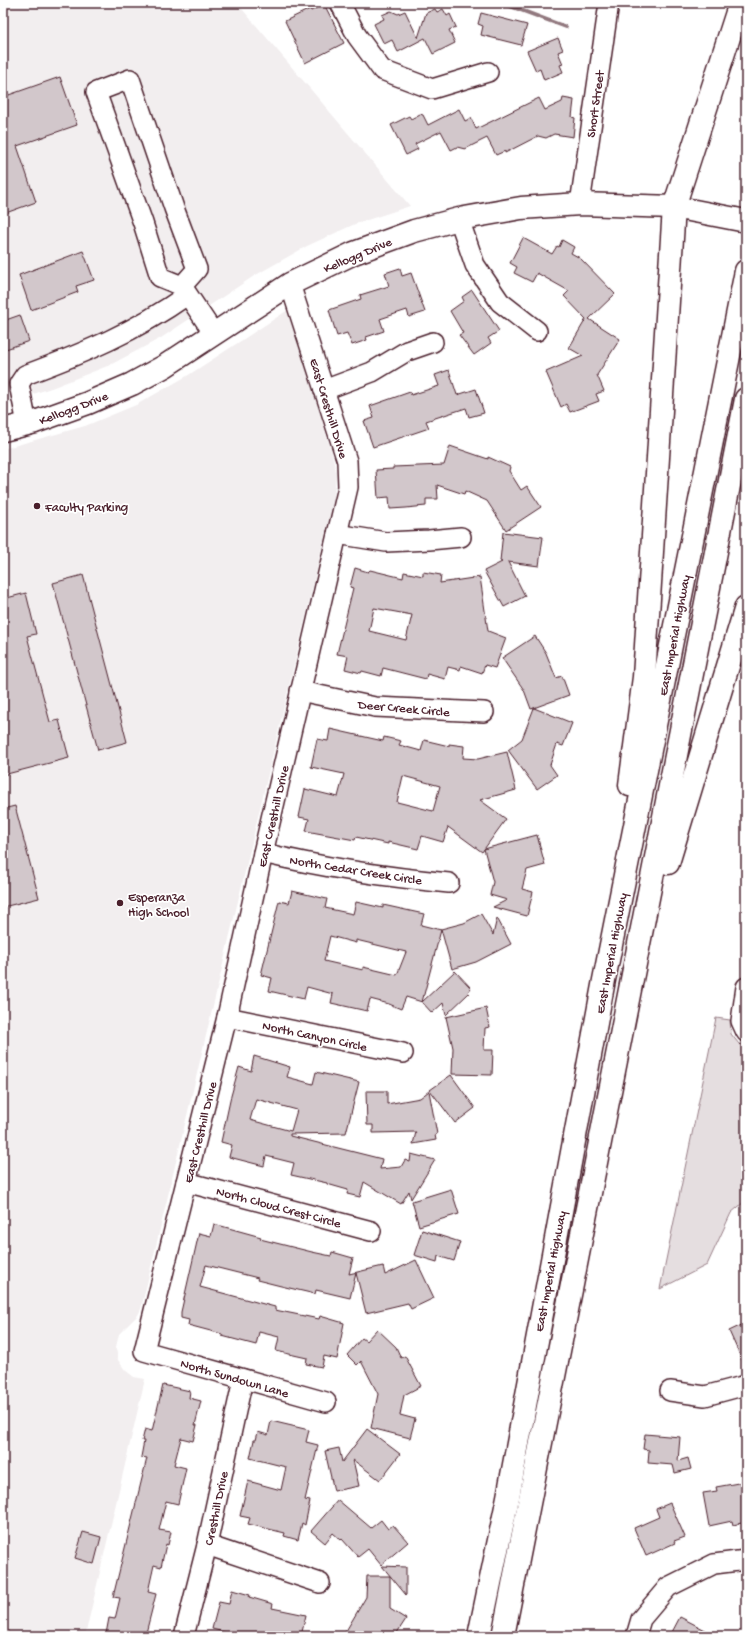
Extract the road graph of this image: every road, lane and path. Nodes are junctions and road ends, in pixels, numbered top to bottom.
1 (340, 3) edge
2 (609, 3) edge
3 (740, 3) edge
4 (488, 72) dead end
5 (580, 204) junction
6 (674, 207) junction
7 (459, 219) junction
8 (746, 221) edge
9 (746, 271) edge
10 (290, 284) junction
11 (184, 291) junction
12 (537, 331) dead end
13 (214, 334) junction
14 (433, 342) dead end
15 (324, 390) junction
16 (746, 399) edge
17 (27, 424) junction
18 (3, 430) edge
19 (337, 534) junction
20 (461, 536) dead end
21 (746, 606) edge
22 (300, 691) junction
23 (484, 712) dead end
24 (263, 853) junction
25 (449, 882) dead end
26 (633, 979) junction
27 (604, 980) junction
28 (746, 987) edge
29 (227, 1017) junction
30 (746, 1031) edge
31 (403, 1053) dead end
32 (186, 1182) junction
33 (371, 1231) dead end
34 (144, 1351) joint
35 (243, 1379) junction
36 (746, 1385) edge
37 (670, 1391) dead end
38 (326, 1402) dead end
39 (208, 1545) junction
40 (746, 1560) edge
41 (320, 1584) dead end
42 (184, 1636) edge
43 (479, 1636) edge
44 (503, 1636) edge
45 (636, 1636) edge

1 - 4 street
2 - 5 street, Short Street
3 - 6 main road
5 - 6 main road, Kellogg Drive
5 - 7 main road, Kellogg Drive
6 - 8 main road, Kellogg Drive
6 - 27 main road
7 - 10 main road, Kellogg Drive
7 - 12 street
9 - 27 main road, East Imperial Highway
10 - 13 main road, Kellogg Drive
10 - 15 street, East Cresthill Drive
11 - 11 street
11 - 13 street
11 - 17 street
13 - 17 main road, Kellogg Drive
14 - 15 street
15 - 19 street, East Cresthill Drive
16 - 26 main road, East Imperial Highway
17 - 18 main road, Kellogg Drive
19 - 20 street
19 - 22 street, East Cresthill Drive
21 - 26 main road
22 - 23 street, Deer Creek Circle
22 - 24 street, East Cresthill Drive
24 - 25 street, North Cedar Creek Circle
24 - 29 street, East Cresthill Drive
26 - 44 main road, East Imperial Highway
27 - 43 main road, East Imperial Highway
28 - 30 street
29 - 31 street, North Canyon Circle
29 - 32 street, East Cresthill Drive
32 - 33 street, North Cloud Crest Circle
32 - 34 street, East Cresthill Drive
34 - 35 street, North Sundown Lane
35 - 38 street, North Sundown Lane
35 - 39 street, Cresthill Drive
36 - 37 street
39 - 41 street
39 - 42 street, Cresthill Drive
40 - 45 street

